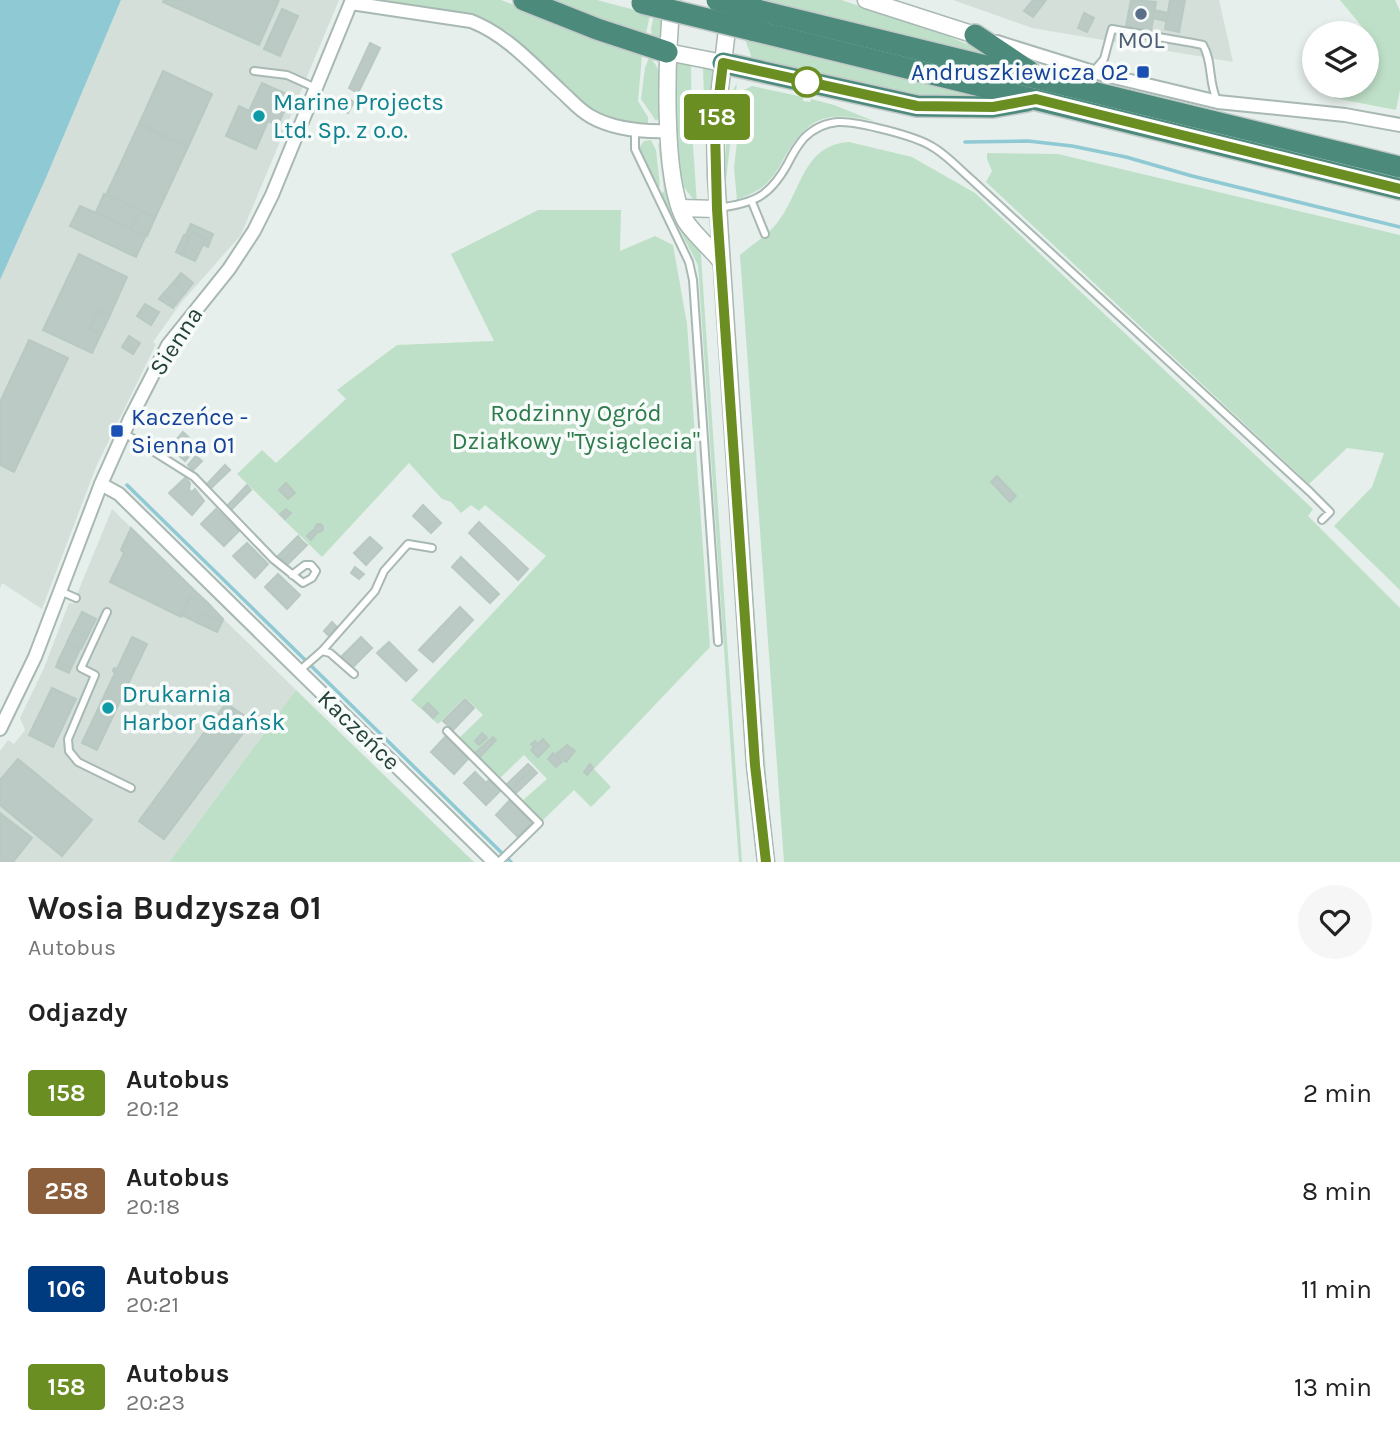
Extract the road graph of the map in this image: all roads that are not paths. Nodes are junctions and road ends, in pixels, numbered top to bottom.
1 (524, 0) edge
2 (672, 0) edge
3 (717, 0) edge
4 (731, 0) edge
5 (866, 0) edge
6 (352, 2) edge
7 (636, 2) edge
8 (755, 20) junction
9 (975, 35) junction
10 (667, 52) junction
11 (723, 63) junction
12 (254, 71) dead end
13 (1093, 72) junction
14 (316, 89) junction
15 (1039, 90) junction
16 (1218, 102) junction
17 (1400, 125) edge
18 (635, 131) junction
19 (670, 131) junction
20 (1400, 167) edge
21 (1400, 189) edge
22 (752, 202) junction
23 (680, 208) junction
24 (717, 209) junction
25 (765, 234) dead end
26 (720, 260) junction
27 (124, 433) junction
28 (101, 484) junction
29 (1322, 520) dead end
30 (432, 548) dead end
31 (292, 575) dead end
32 (60, 591) junction
33 (76, 598) dead end
34 (107, 612) dead end
35 (718, 642) dead end
36 (322, 651) junction
37 (301, 669) junction
38 (354, 674) dead end
39 (0, 729) edge
40 (447, 731) dead end
41 (131, 788) dead end
42 (494, 862) edge
43 (500, 862) edge
44 (766, 862) edge

1 - 10 highway
2 - 10 street
3 - 8 highway, bridge
4 - 11 street
5 - 9 street
6 - 14 street, Sienna
6 - 18 street
7 - 8 highway, bridge
8 - 15 highway
9 - 13 street
9 - 15 highway
10 - 11 street
10 - 19 street
11 - 15 highway
11 - 24 street
12 - 14 lane
13 - 16 street
13 - 16 lane
14 - 27 street, Sienna
15 - 20 highway
15 - 21 highway
16 - 17 street
18 - 19 street
18 - 35 lane
19 - 23 street
22 - 24 lane
22 - 25 lane
22 - 29 lane
23 - 24 street
23 - 26 street
24 - 26 street
26 - 44 street
27 - 28 street, Sienna
27 - 31 lane
28 - 32 street, Sienna
28 - 37 street, Kaczeńce
30 - 36 lane
32 - 33 lane
32 - 39 street, Sienna
34 - 41 lane
36 - 37 lane
36 - 38 lane
37 - 42 street, Kaczeńce
40 - 43 lane

